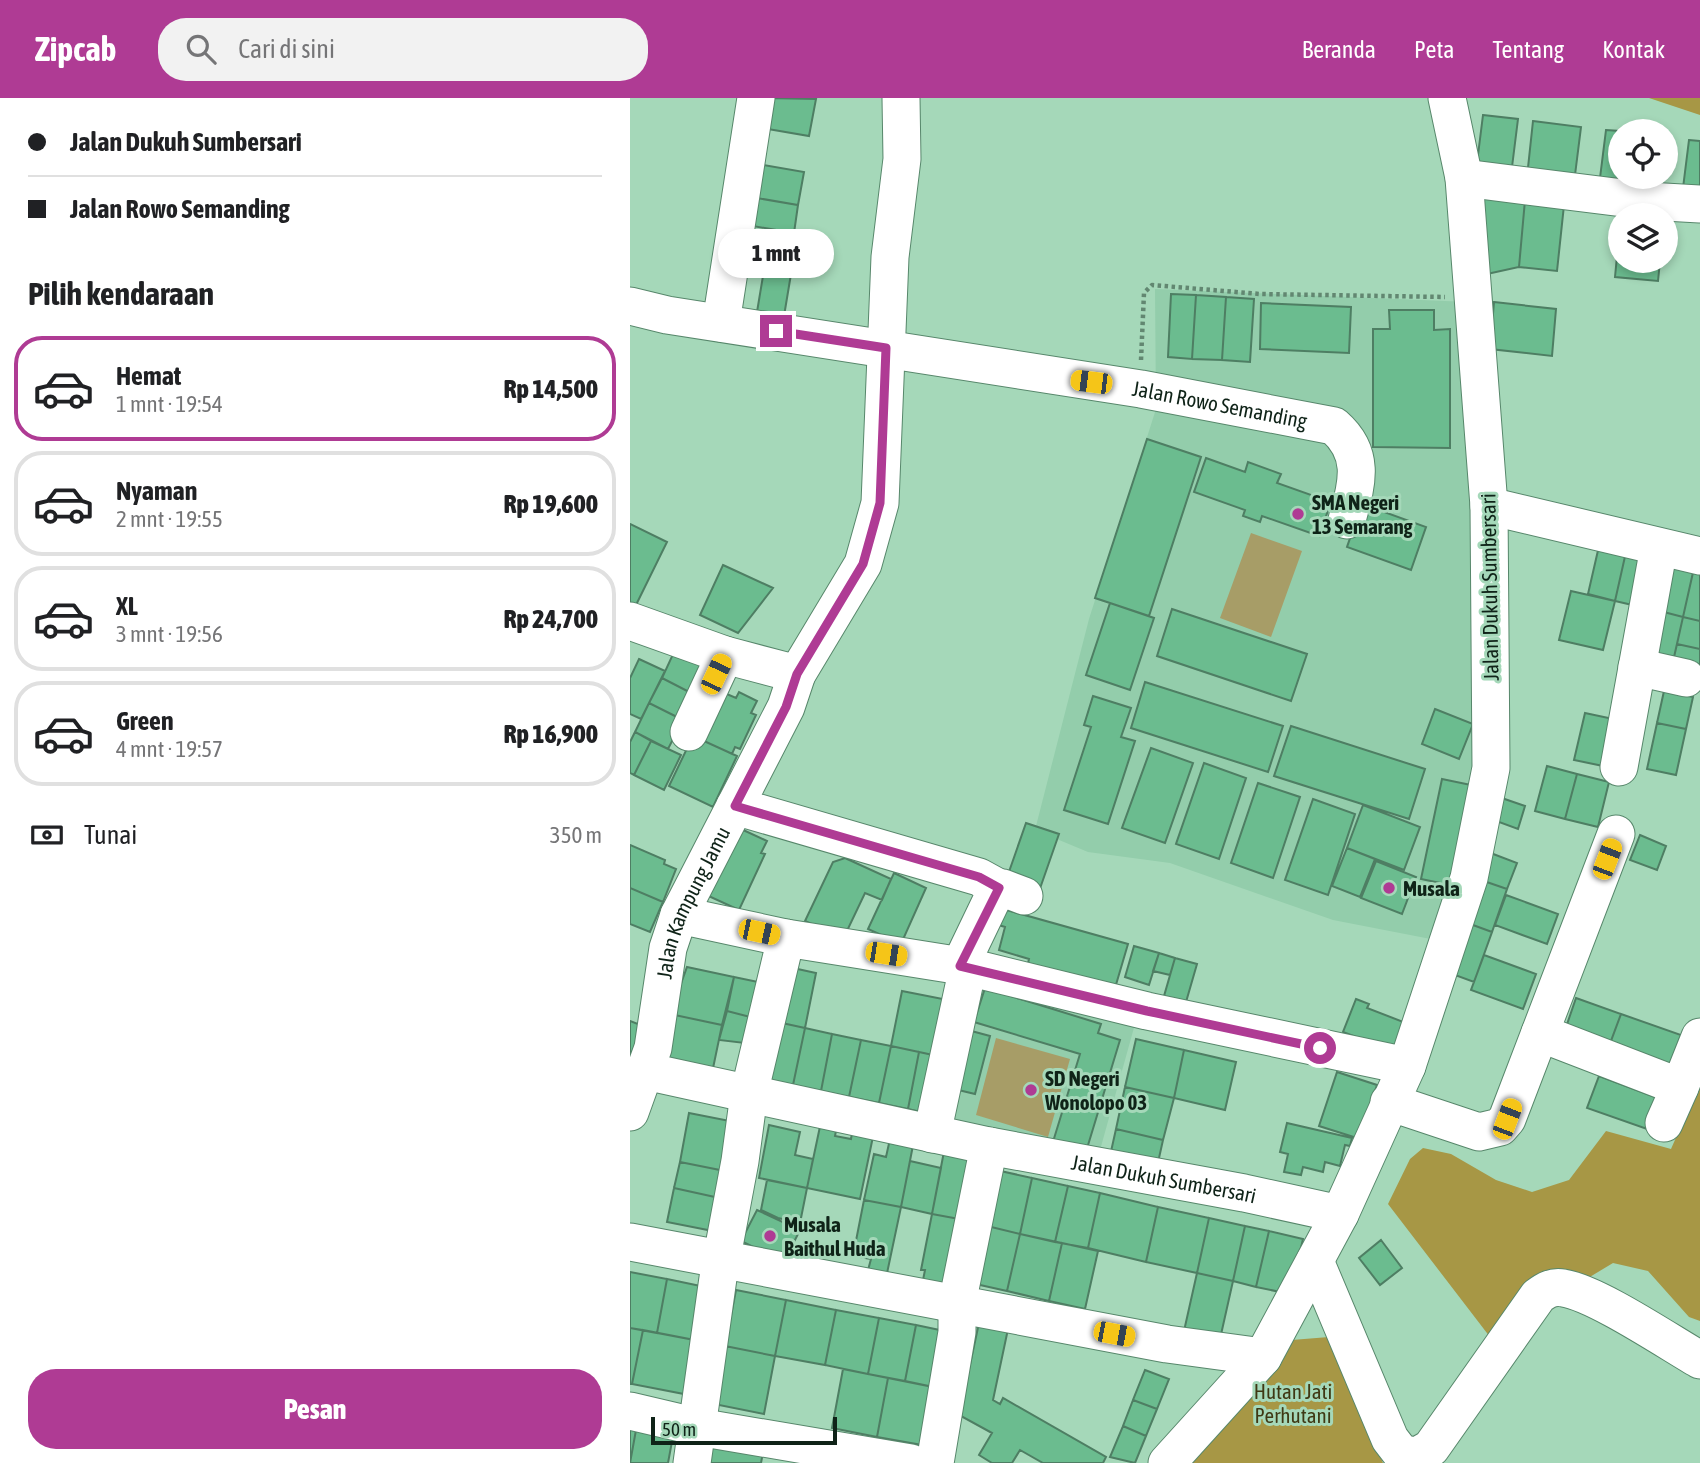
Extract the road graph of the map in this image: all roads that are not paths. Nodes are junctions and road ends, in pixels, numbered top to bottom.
1 (756, 98) edge
2 (901, 98) edge
3 (1447, 98) edge
4 (1464, 178) junction
5 (1700, 204) edge
6 (630, 306) edge
7 (721, 323) junction
8 (886, 348) junction
9 (1489, 506) junction
10 (1347, 520) dead end
11 (1659, 547) junction
12 (1700, 556) edge
13 (630, 621) edge
14 (725, 655) junction
15 (1637, 667) junction
16 (797, 674) junction
17 (1686, 678) dead end
18 (689, 732) dead end
19 (1619, 767) dead end
20 (735, 806) junction
21 (1616, 834) dead end
22 (679, 915) junction
23 (786, 938) junction
24 (964, 966) junction
25 (1540, 1034) junction
26 (1700, 1037) edge
27 (1407, 1066) junction
28 (645, 1071) junction
29 (1679, 1087) junction
30 (749, 1094) junction
31 (1389, 1102) junction
32 (630, 1112) edge
33 (1664, 1123) dead end
34 (932, 1134) junction
35 (989, 1146) junction
36 (1340, 1214) junction
37 (630, 1242) edge
38 (721, 1259) junction
39 (1315, 1261) junction
40 (957, 1304) junction
41 (1263, 1357) junction
42 (1700, 1360) edge
43 (630, 1411) edge
44 (698, 1427) junction
45 (692, 1463) edge
46 (911, 1463) edge
47 (935, 1463) edge
48 (1167, 1463) edge

1 - 7 street
2 - 8 street, Jalan Kampung Jamu
3 - 4 street, Jalan Dukuh Sumbersari
4 - 5 street
4 - 9 street, Jalan Dukuh Sumbersari
6 - 7 street, Jalan Rowo Semanding
7 - 8 street, Jalan Rowo Semanding
8 - 10 street, Jalan Rowo Semanding
8 - 16 street, Jalan Kampung Jamu
9 - 11 street
9 - 27 street, Jalan Dukuh Sumbersari
11 - 12 street
11 - 15 street
13 - 14 street
14 - 16 street
14 - 18 street
15 - 17 street
15 - 19 street
16 - 20 street, Jalan Kampung Jamu
20 - 22 street, Jalan Kampung Jamu
20 - 24 street
21 - 25 street
22 - 23 street
22 - 28 street, Jalan Kampung Jamu
23 - 24 street
23 - 30 street
24 - 27 street
24 - 34 street
25 - 29 street
25 - 31 street
26 - 29 street
27 - 31 street, Jalan Dukuh Sumbersari
28 - 30 street, Jalan Dukuh Sumbersari
28 - 32 street, Jalan Kampung Jamu
29 - 33 street
30 - 34 street, Jalan Dukuh Sumbersari
30 - 38 street
31 - 36 street, Jalan Dukuh Sumbersari
34 - 35 street, Jalan Dukuh Sumbersari
35 - 36 street, Jalan Dukuh Sumbersari
35 - 40 street
36 - 39 street, Jalan Dukuh Sumbersari
37 - 38 street
38 - 40 street
38 - 44 street
39 - 41 street, Jalan Dukuh Sumbersari
39 - 42 street
40 - 41 street
40 - 47 street
41 - 48 street, Jalan Dukuh Sumbersari
43 - 44 street
44 - 45 street
44 - 46 street

